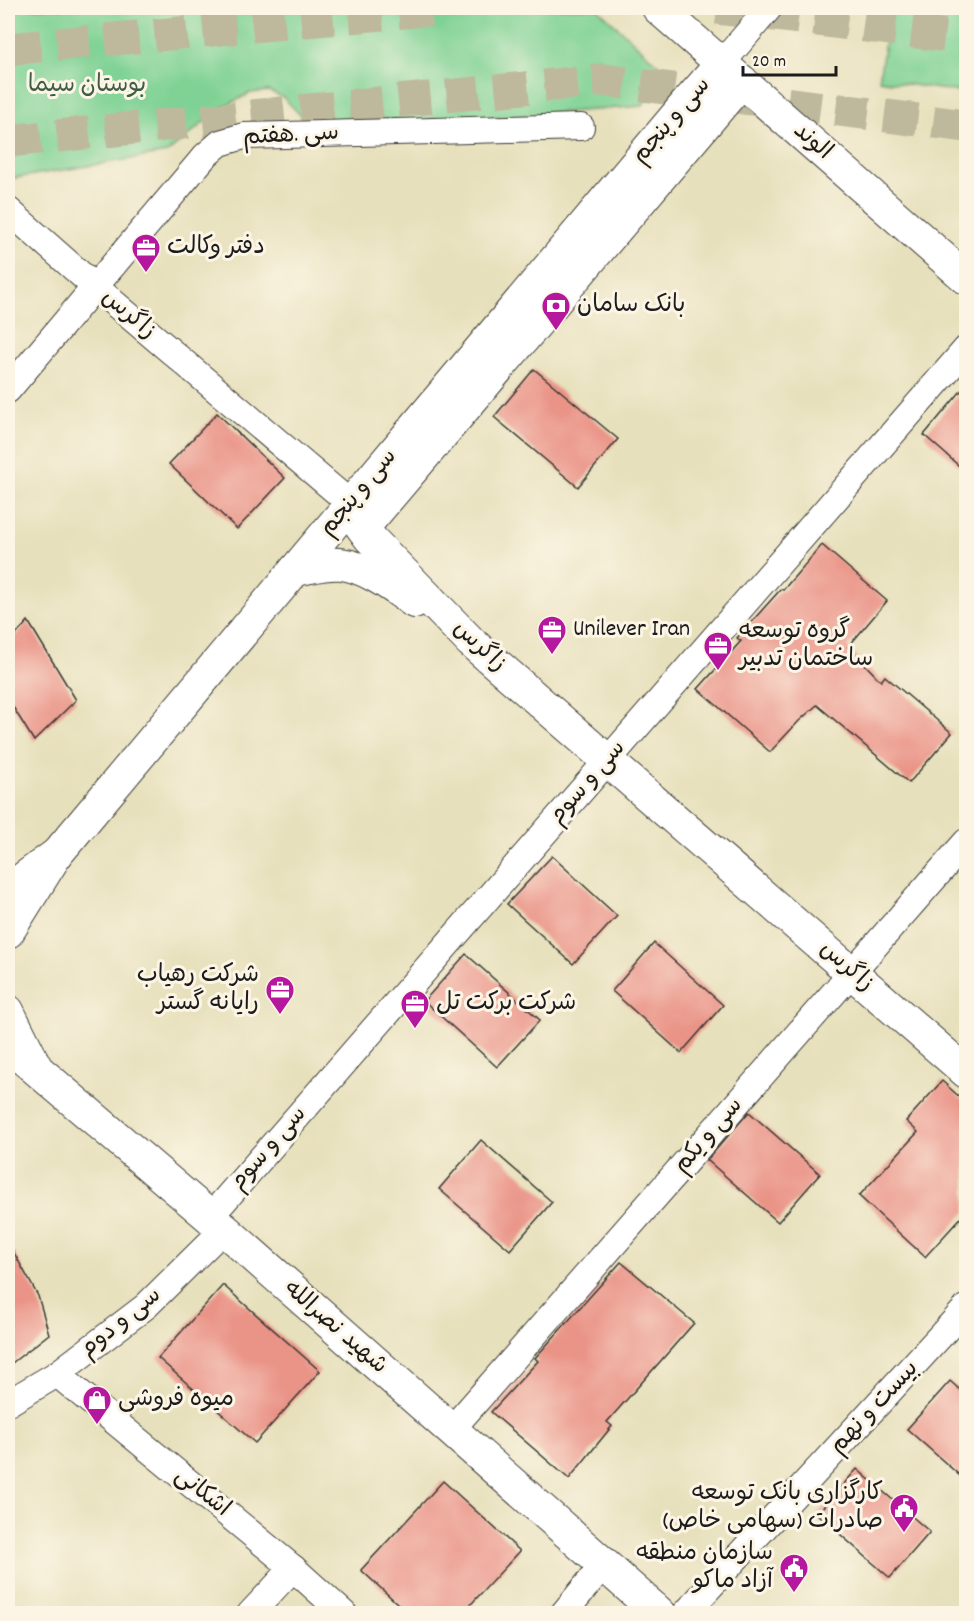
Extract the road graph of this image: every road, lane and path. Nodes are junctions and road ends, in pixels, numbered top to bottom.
1 (658, 8) edge
2 (769, 8) edge
3 (732, 72) junction
4 (581, 127) dead end
5 (8, 210) edge
6 (966, 278) edge
7 (94, 286) junction
8 (966, 349) edge
9 (8, 390) edge
10 (357, 516) junction
11 (295, 570) junction
12 (471, 642) junction
13 (607, 760) junction
14 (966, 842) edge
15 (56, 855) junction
16 (8, 888) edge
17 (8, 932) edge
18 (852, 972) junction
19 (8, 1011) edge
20 (8, 1046) edge
21 (36, 1067) junction
22 (966, 1072) edge
23 (217, 1223) junction
24 (966, 1308) edge
25 (57, 1374) junction
26 (8, 1403) edge
27 (451, 1430) junction
28 (604, 1564) junction
29 (293, 1568) junction
30 (250, 1614) edge
31 (344, 1614) edge
32 (563, 1614) edge
33 (660, 1614) edge
34 (685, 1614) edge

1 - 3 street, الوند
2 - 3 street
3 - 6 street, الوند
3 - 10 street, سی و پنجم
4 - 7 street, سی .هفتم
5 - 7 street, زاگرس
7 - 9 street, سی .هفتم
7 - 10 street, زاگرس
8 - 13 street, سی و سوم
10 - 11 street, سی و پنجم
10 - 12 street, زاگرس
11 - 12 street
11 - 15 street, سی و پنجم
12 - 13 street, زاگرس
13 - 18 street, زاگرس
13 - 23 street, سی و سوم
14 - 18 street, سی و یکم
15 - 16 main road
15 - 17 street, سی و پنجم
18 - 22 street, زاگرس
18 - 27 street, سی و یکم
19 - 21 street
20 - 21 main road, شهید نصرالله
21 - 23 main road, شهید نصرالله
23 - 25 street, سی و دوم
23 - 27 main road, شهید نصرالله
24 - 34 street, بیست و نهم
25 - 26 street, سی و دوم
25 - 29 street, اشکانی
27 - 28 main road, شهید نصرالله
28 - 32 street
28 - 33 main road, شهید نصرالله
29 - 30 street
29 - 31 street, اشکانی

